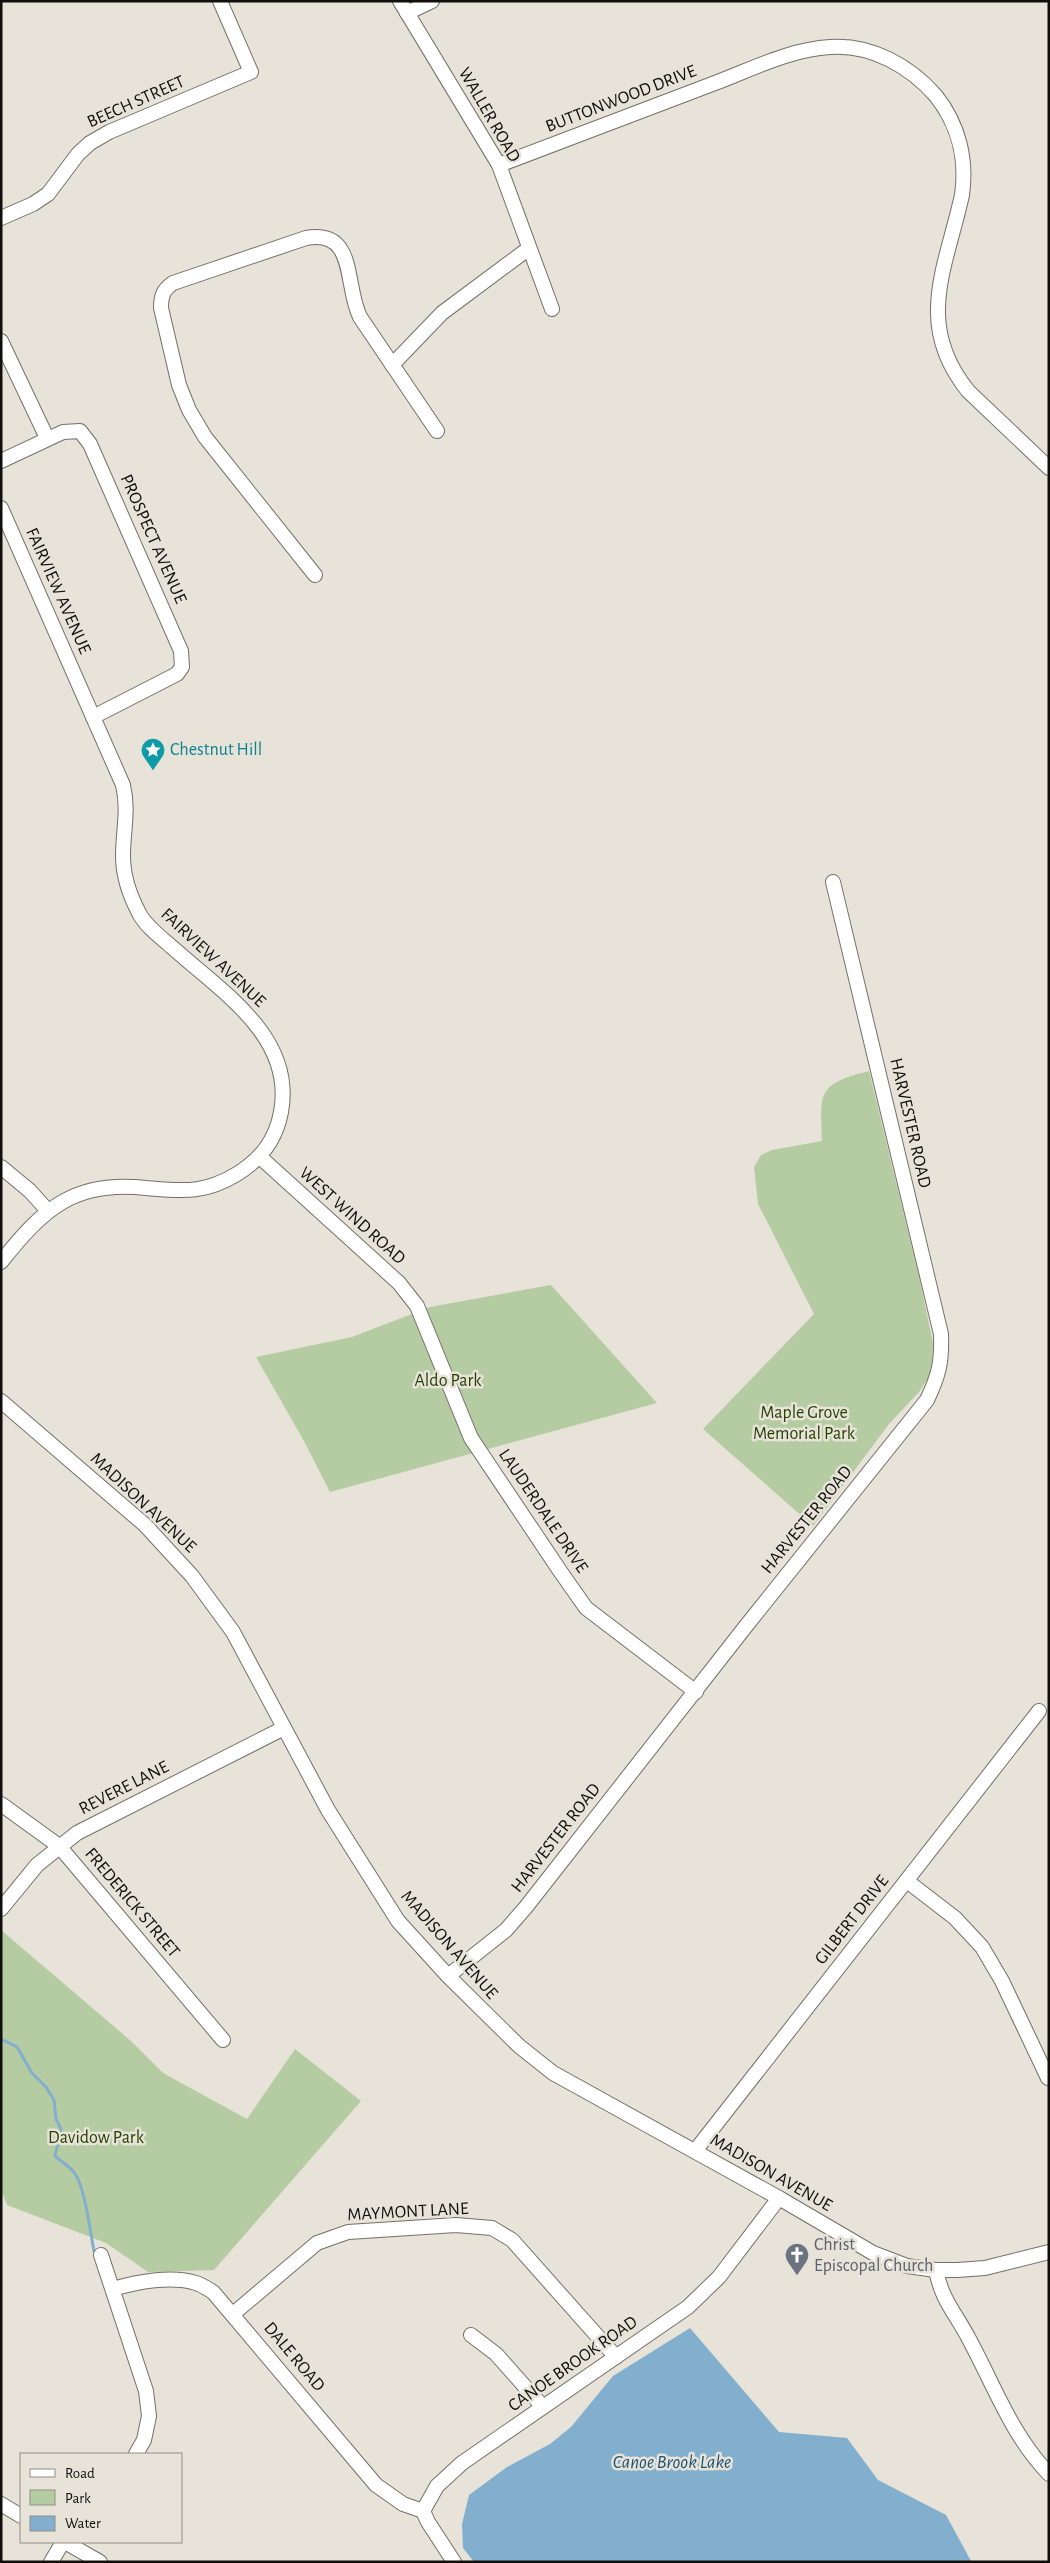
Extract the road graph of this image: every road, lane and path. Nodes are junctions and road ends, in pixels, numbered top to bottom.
1 (220, 1) edge
2 (432, 1) edge
3 (403, 7) edge
4 (499, 165) junction
5 (1, 218) edge
6 (528, 249) junction
7 (552, 310) dead end
8 (1, 340) edge
9 (392, 365) junction
10 (437, 431) dead end
11 (47, 438) junction
12 (1, 461) edge
13 (1049, 468) edge
14 (1, 508) edge
15 (315, 575) dead end
16 (92, 716) junction
17 (833, 882) dead end
18 (260, 1156) junction
19 (1, 1168) edge
20 (48, 1211) junction
21 (1, 1262) edge
22 (417, 1306) joint
23 (1, 1401) edge
24 (696, 1692) junction
25 (1039, 1711) dead end
26 (284, 1728) junction
27 (1, 1804) edge
28 (59, 1846) junction
29 (906, 1881) junction
30 (1, 1909) edge
31 (448, 1976) junction
32 (223, 2040) dead end
33 (1048, 2078) edge
34 (695, 2151) junction
35 (779, 2198) junction
36 (1049, 2252) edge
37 (101, 2255) dead end
38 (936, 2270) junction
39 (113, 2289) junction
40 (233, 2314) junction
41 (471, 2335) dead end
42 (616, 2357) junction
43 (543, 2407) junction
44 (137, 2453) edge
45 (1049, 2474) edge
46 (1, 2504) edge
47 (423, 2511) junction
48 (20, 2515) edge
49 (63, 2543) edge
50 (80, 2545) edge
51 (51, 2562) edge
52 (100, 2562) edge
53 (454, 2562) edge

1 - 5 street, BEECH STREET
2 - 3 street
3 - 4 street, WALLER ROAD
4 - 6 street, WALLER ROAD
4 - 13 street, BUTTONWOOD DRIVE
6 - 7 street, WALLER ROAD
6 - 9 street
8 - 11 street
9 - 10 street
9 - 15 street
11 - 12 street
11 - 16 street, PROSPECT AVENUE
14 - 16 street, FAIRVIEW AVENUE
16 - 18 street, FAIRVIEW AVENUE
17 - 24 street, HARVESTER ROAD
18 - 20 street, FAIRVIEW AVENUE
18 - 22 street, WEST WIND ROAD
19 - 20 street
20 - 21 street, FAIRVIEW AVENUE
22 - 24 street, LAUDERDALE DRIVE
23 - 26 street, MADISON AVENUE
24 - 31 street, HARVESTER ROAD
25 - 29 street, GILBERT DRIVE
26 - 28 street, REVERE LANE
26 - 31 street, MADISON AVENUE
27 - 28 street, FREDERICK STREET
28 - 30 street, REVERE LANE
28 - 32 street, FREDERICK STREET
29 - 33 street
29 - 34 street, GILBERT DRIVE
31 - 34 street, MADISON AVENUE
34 - 35 street, MADISON AVENUE
35 - 38 street, MADISON AVENUE
35 - 42 street, CANOE BROOK ROAD
36 - 38 street, MADISON AVENUE
37 - 39 street
38 - 45 street
39 - 40 street, DALE ROAD
39 - 44 street
40 - 42 street, MAYMONT LANE
40 - 47 street, DALE ROAD
41 - 43 street
42 - 43 street, CANOE BROOK ROAD
43 - 47 street, CANOE BROOK ROAD
46 - 48 street
47 - 53 street
49 - 51 street
50 - 52 street

